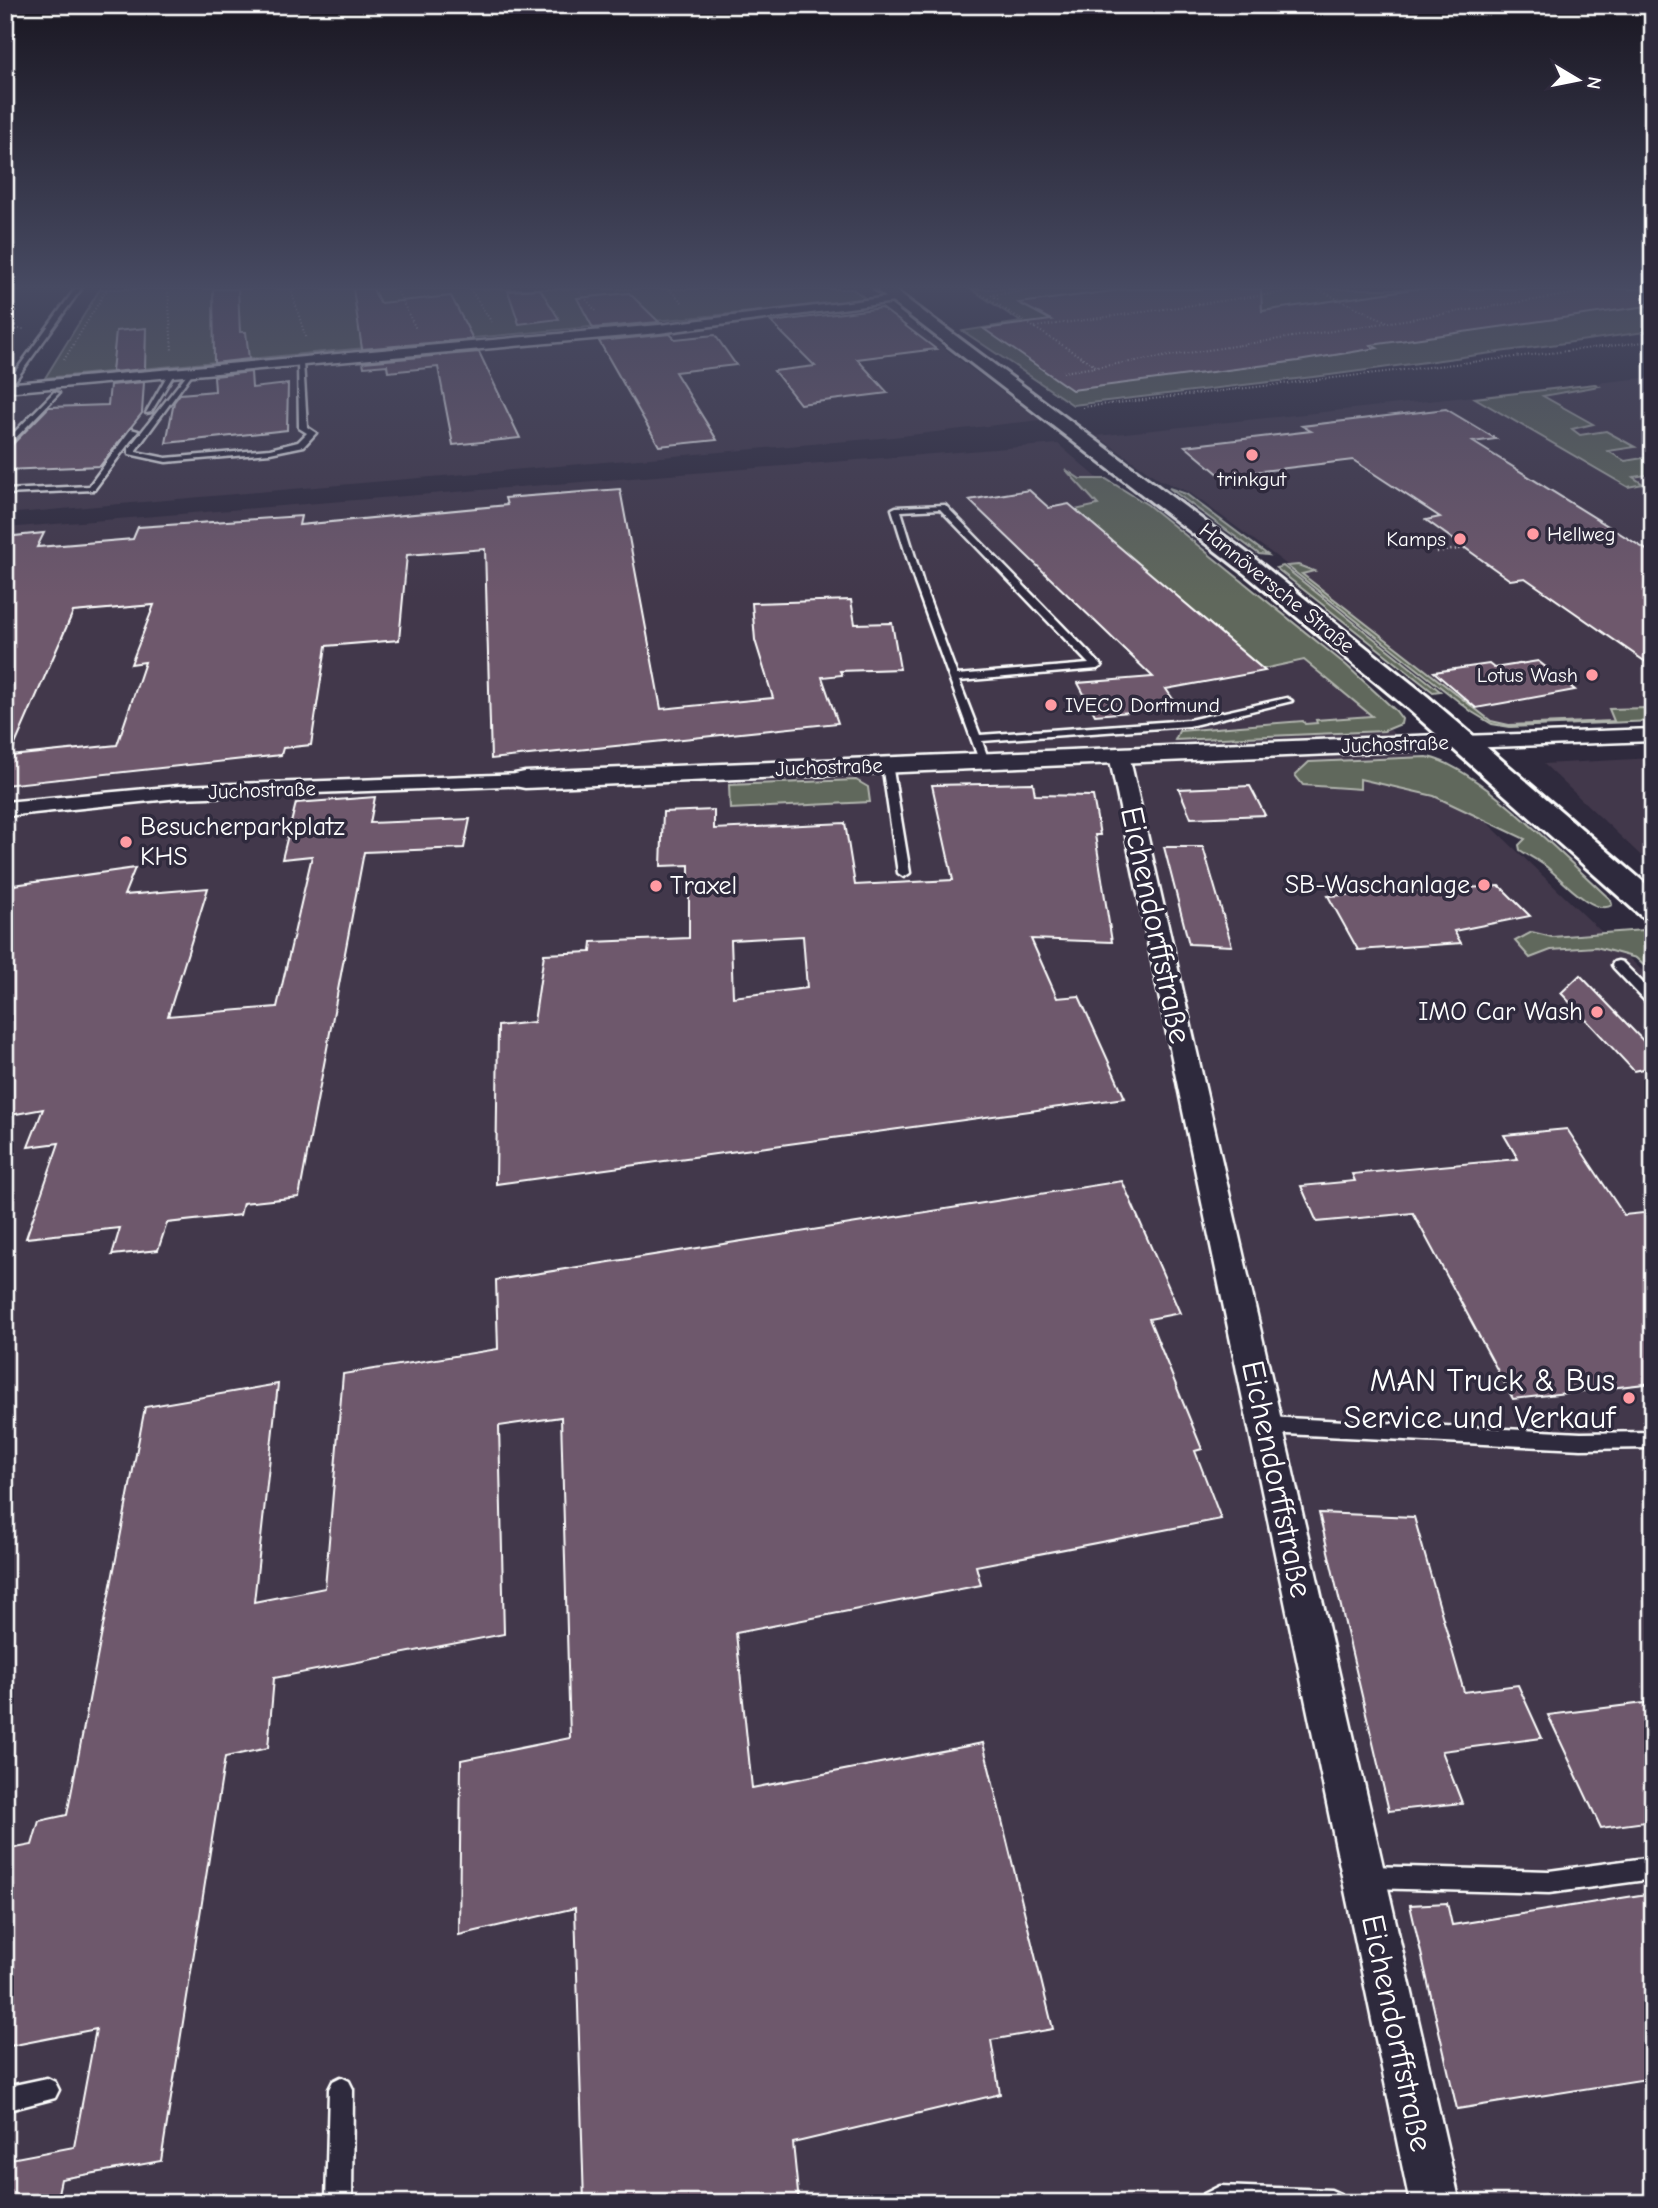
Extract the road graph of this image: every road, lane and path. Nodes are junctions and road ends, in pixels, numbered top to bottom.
1 (160, 392) edge
2 (175, 392) edge
3 (301, 392) edge
4 (1019, 392) edge
5 (1209, 392) edge
6 (56, 393) dead end
7 (1044, 411) junction
8 (5, 447) edge
9 (5, 492) edge
10 (1466, 548) dead end
11 (1437, 552) dead end
12 (955, 678) junction
13 (1287, 701) dead end
14 (1653, 735) edge
15 (1463, 742) junction
16 (980, 750) junction
17 (1119, 755) junction
18 (887, 764) junction
19 (525, 780) joint
20 (5, 809) edge
21 (904, 873) dead end
22 (1653, 908) edge
23 (1618, 965) dead end
24 (1653, 1001) edge
25 (1265, 1425) junction
26 (1653, 1440) edge
27 (1653, 1868) edge
28 (1363, 1877) junction
29 (341, 2089) dead end
30 (47, 2090) dead end
31 (5, 2099) edge
32 (339, 2203) edge
33 (1213, 2203) edge
34 (1331, 2203) edge
35 (1435, 2203) edge

1 - 9 lane
2 - 3 lane
4 - 7 main road, Hannöversche Straße
5 - 7 path
6 - 8 lane
7 - 15 main road, Hannöversche Straße
10 - 11 path
12 - 12 lane
12 - 16 lane
13 - 16 lane
14 - 15 street, Juchostraße
15 - 17 street, Juchostraße
15 - 22 main road, Hannöversche Straße
16 - 17 street, Juchostraße
16 - 18 street, Juchostraße
17 - 25 street, Eichendorffstraße
18 - 19 street, Juchostraße
18 - 21 lane
19 - 20 street, Juchostraße
23 - 24 lane
25 - 26 lane
25 - 28 street, Eichendorffstraße
27 - 28 lane
28 - 35 street, Eichendorffstraße
29 - 32 lane
30 - 31 lane
33 - 34 lane

